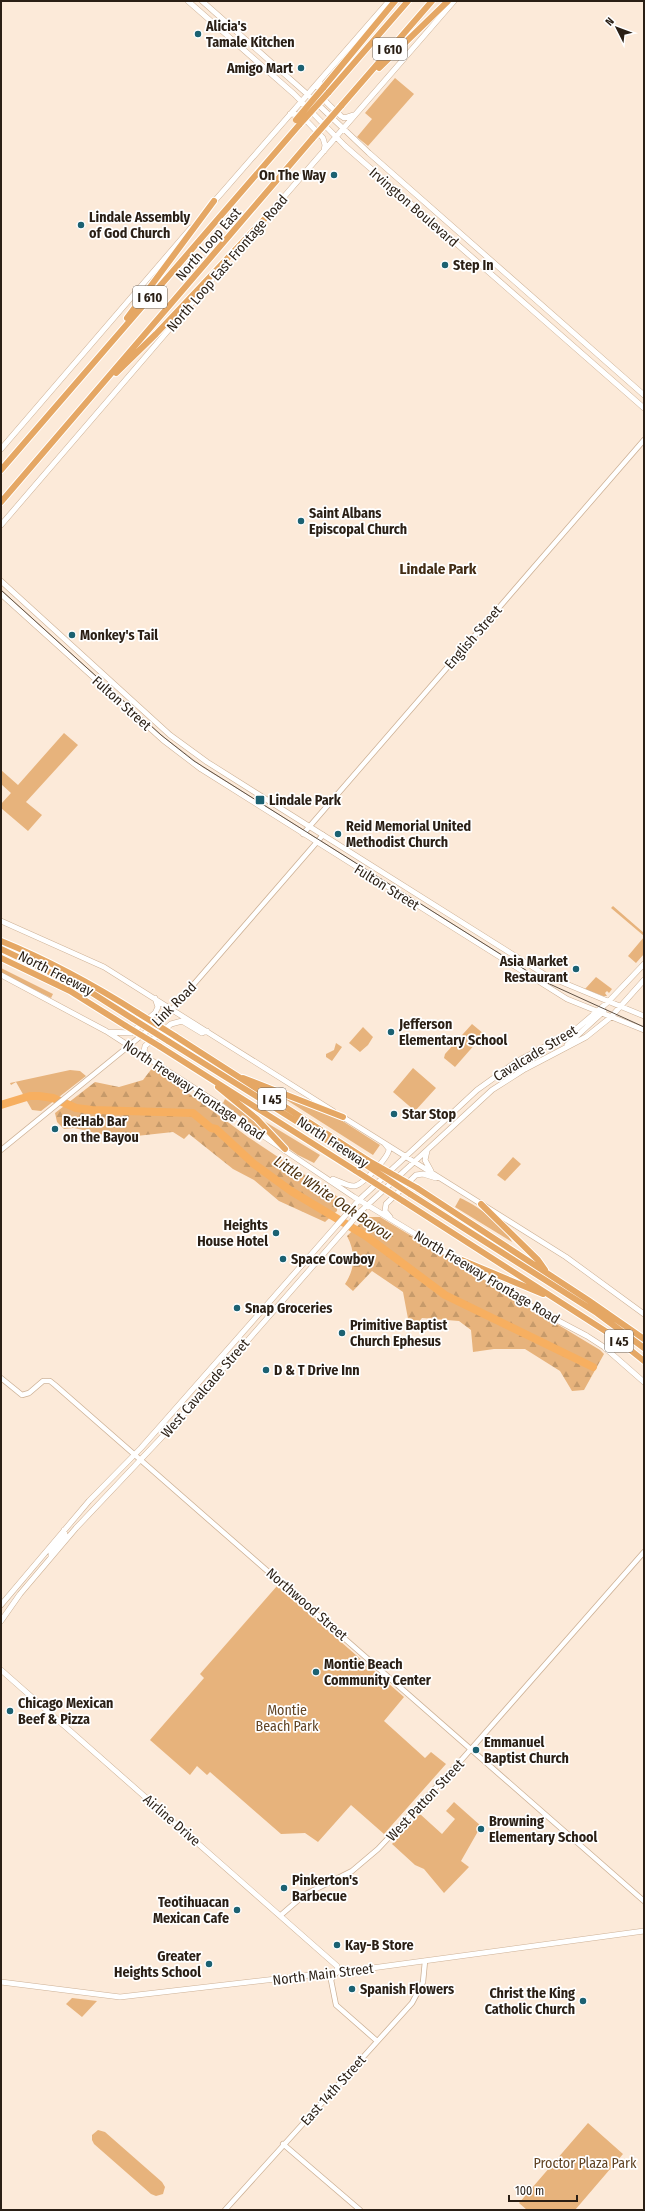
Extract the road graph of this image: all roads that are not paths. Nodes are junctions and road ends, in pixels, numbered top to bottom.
1 (188, 1) edge
2 (202, 1) edge
3 (389, 1) edge
4 (395, 1) edge
5 (408, 1) edge
6 (432, 1) edge
7 (448, 1) edge
8 (454, 1) edge
9 (321, 78) junction
10 (325, 90) junction
11 (307, 94) junction
12 (349, 96) junction
13 (300, 101) junction
14 (290, 114) junction
15 (356, 114) junction
16 (342, 129) junction
17 (336, 137) junction
18 (324, 152) junction
19 (214, 200) junction
20 (272, 212) junction
21 (82, 376) junction
22 (644, 395) edge
23 (90, 398) junction
24 (644, 408) edge
25 (644, 440) edge
26 (1, 449) edge
27 (1, 470) edge
28 (1, 502) edge
29 (1, 525) edge
30 (1, 581) edge
31 (1, 594) edge
32 (309, 825) junction
33 (303, 834) junction
34 (323, 835) junction
35 (317, 842) junction
36 (1, 921) edge
37 (1, 941) edge
38 (1, 949) edge
39 (1, 958) edge
40 (644, 964) edge
41 (1, 976) edge
42 (644, 980) edge
43 (154, 997) junction
44 (608, 1002) junction
45 (621, 1006) junction
46 (173, 1009) junction
47 (600, 1012) junction
48 (644, 1016) edge
49 (611, 1017) junction
50 (644, 1030) edge
51 (106, 1031) junction
52 (207, 1031) junction
53 (128, 1046) junction
54 (558, 1052) junction
55 (150, 1060) junction
56 (197, 1070) junction
57 (237, 1077) junction
58 (343, 1117) junction
59 (383, 1142) junction
60 (284, 1149) junction
61 (1, 1150) edge
62 (427, 1151) junction
63 (406, 1156) junction
64 (415, 1162) junction
65 (433, 1174) junction
66 (327, 1177) junction
67 (439, 1178) junction
68 (359, 1200) junction
69 (481, 1204) junction
70 (367, 1205) junction
71 (393, 1220) junction
72 (317, 1248) junction
73 (323, 1254) junction
74 (452, 1256) junction
75 (547, 1273) junction
76 (559, 1301) junction
77 (644, 1314) edge
78 (644, 1339) edge
79 (644, 1348) edge
80 (644, 1361) edge
81 (1, 1378) edge
82 (644, 1382) edge
83 (135, 1454) junction
84 (142, 1460) junction
85 (89, 1501) junction
86 (96, 1506) junction
87 (64, 1530) junction
88 (46, 1551) junction
89 (644, 1552) edge
90 (51, 1557) junction
91 (30, 1582) junction
92 (1, 1605) edge
93 (1, 1621) edge
94 (1, 1670) edge
95 (472, 1748) junction
96 (644, 1901) edge
97 (281, 1915) junction
98 (644, 1931) edge
99 (425, 1961) junction
100 (337, 1972) junction
101 (1, 1982) edge
102 (377, 2042) junction
103 (283, 2144) junction
104 (225, 2210) edge
105 (360, 2210) edge

1 - 13 main road, Irvington Boulevard
2 - 11 main road, Irvington Boulevard
3 - 9 main road
4 - 10 highway
5 - 10 highway, North Loop East / I 610
6 - 12 highway, North Loop East / I 610
7 - 12 highway
8 - 15 main road, North Loop East Frontage Road
9 - 11 main road
9 - 15 main road
10 - 21 highway, North Loop East / I 610, bridge
11 - 13 main road
11 - 16 main road, Irvington Boulevard
12 - 23 highway, North Loop East / I 610, bridge
13 - 14 main road
13 - 17 main road, Irvington Boulevard
14 - 18 main road
14 - 19 main road
15 - 16 main road, North Loop East Frontage Road
16 - 17 main road, North Loop East Frontage Road
16 - 22 main road, Irvington Boulevard
17 - 18 main road, North Loop East Frontage Road
17 - 24 main road, Irvington Boulevard
18 - 20 main road, North Loop East Frontage Road
19 - 21 highway
19 - 26 main road
20 - 23 highway
20 - 29 main road, North Loop East Frontage Road
21 - 27 highway, North Loop East / I 610
23 - 28 highway, North Loop East / I 610
25 - 32 street, English Street
30 - 32 main road, Fulton Street
31 - 33 main road, Fulton Street
32 - 33 street, English Street
32 - 34 main road, Fulton Street
33 - 35 main road, Fulton Street
34 - 35 street, Link Road
34 - 44 main road, Fulton Street
35 - 46 street, Link Road
35 - 47 main road, Fulton Street
36 - 43 main road
37 - 57 highway, North Freeway / I 45, bridge
38 - 79 highway, North Freeway, bridge
39 - 56 highway, North Freeway / I 45, bridge
40 - 44 main road
41 - 51 main road, North Freeway Frontage Road
42 - 45 main road, Cavalcade Street
43 - 46 main road
43 - 51 main road
44 - 45 main road, Fulton Street
44 - 47 main road
45 - 48 main road, Fulton Street
45 - 49 main road, Cavalcade Street
46 - 52 main road
46 - 53 street, Link Road
47 - 49 main road, Fulton Street
47 - 54 main road
47 - 63 main road, Cavalcade Street
49 - 50 main road, Fulton Street
49 - 54 main road, Cavalcade Street
51 - 53 main road, North Freeway Frontage Road
52 - 55 main road
52 - 58 main road
53 - 55 main road, North Freeway Frontage Road
53 - 61 street, Link Road
54 - 62 main road, Cavalcade Street
55 - 60 main road, North Freeway Frontage Road
56 - 60 highway
56 - 76 highway, North Freeway / I 45, bridge
57 - 58 highway
57 - 75 highway, North Freeway / I 45, bridge
58 - 59 main road
59 - 63 main road
59 - 66 main road
60 - 66 main road, North Freeway Frontage Road
62 - 64 main road, Cavalcade Street
62 - 65 main road
63 - 64 main road
63 - 68 main road, West Cavalcade Street
64 - 65 main road
64 - 70 main road, West Cavalcade Street
65 - 67 main road
66 - 68 main road, North Freeway Frontage Road
67 - 69 main road
67 - 71 main road
68 - 70 main road, North Freeway Frontage Road
68 - 72 main road, West Cavalcade Street
69 - 75 highway
69 - 77 main road
70 - 71 main road, North Freeway Frontage Road
70 - 73 main road, West Cavalcade Street
71 - 74 main road, North Freeway Frontage Road
72 - 73 main road
72 - 83 main road, West Cavalcade Street
73 - 84 main road, West Cavalcade Street
74 - 76 highway
74 - 82 main road, North Freeway Frontage Road
75 - 78 highway, North Freeway / I 45
76 - 80 highway, North Freeway / I 45
81 - 83 street, Northwood Street
83 - 84 street, Northwood Street
83 - 85 main road, West Cavalcade Street
84 - 86 main road, West Cavalcade Street
84 - 95 street, Northwood Street
85 - 86 main road
85 - 87 main road, West Cavalcade Street
86 - 90 main road, West Cavalcade Street
87 - 88 main road, West Cavalcade Street
87 - 90 main road
88 - 91 main road
88 - 92 main road, West Cavalcade Street
89 - 95 street, West Patton Street
90 - 91 main road, West Cavalcade Street
91 - 93 main road, West Cavalcade Street
94 - 97 main road, Airline Drive
95 - 96 street, Northwood Street
95 - 97 street, West Patton Street
97 - 100 main road, Airline Drive
98 - 99 main road, North Main Street
99 - 100 main road, North Main Street
99 - 102 street, East 14th Street
100 - 101 main road, North Main Street
100 - 102 street
102 - 103 street, East 14th Street
103 - 104 street, East 14th Street
103 - 105 street

